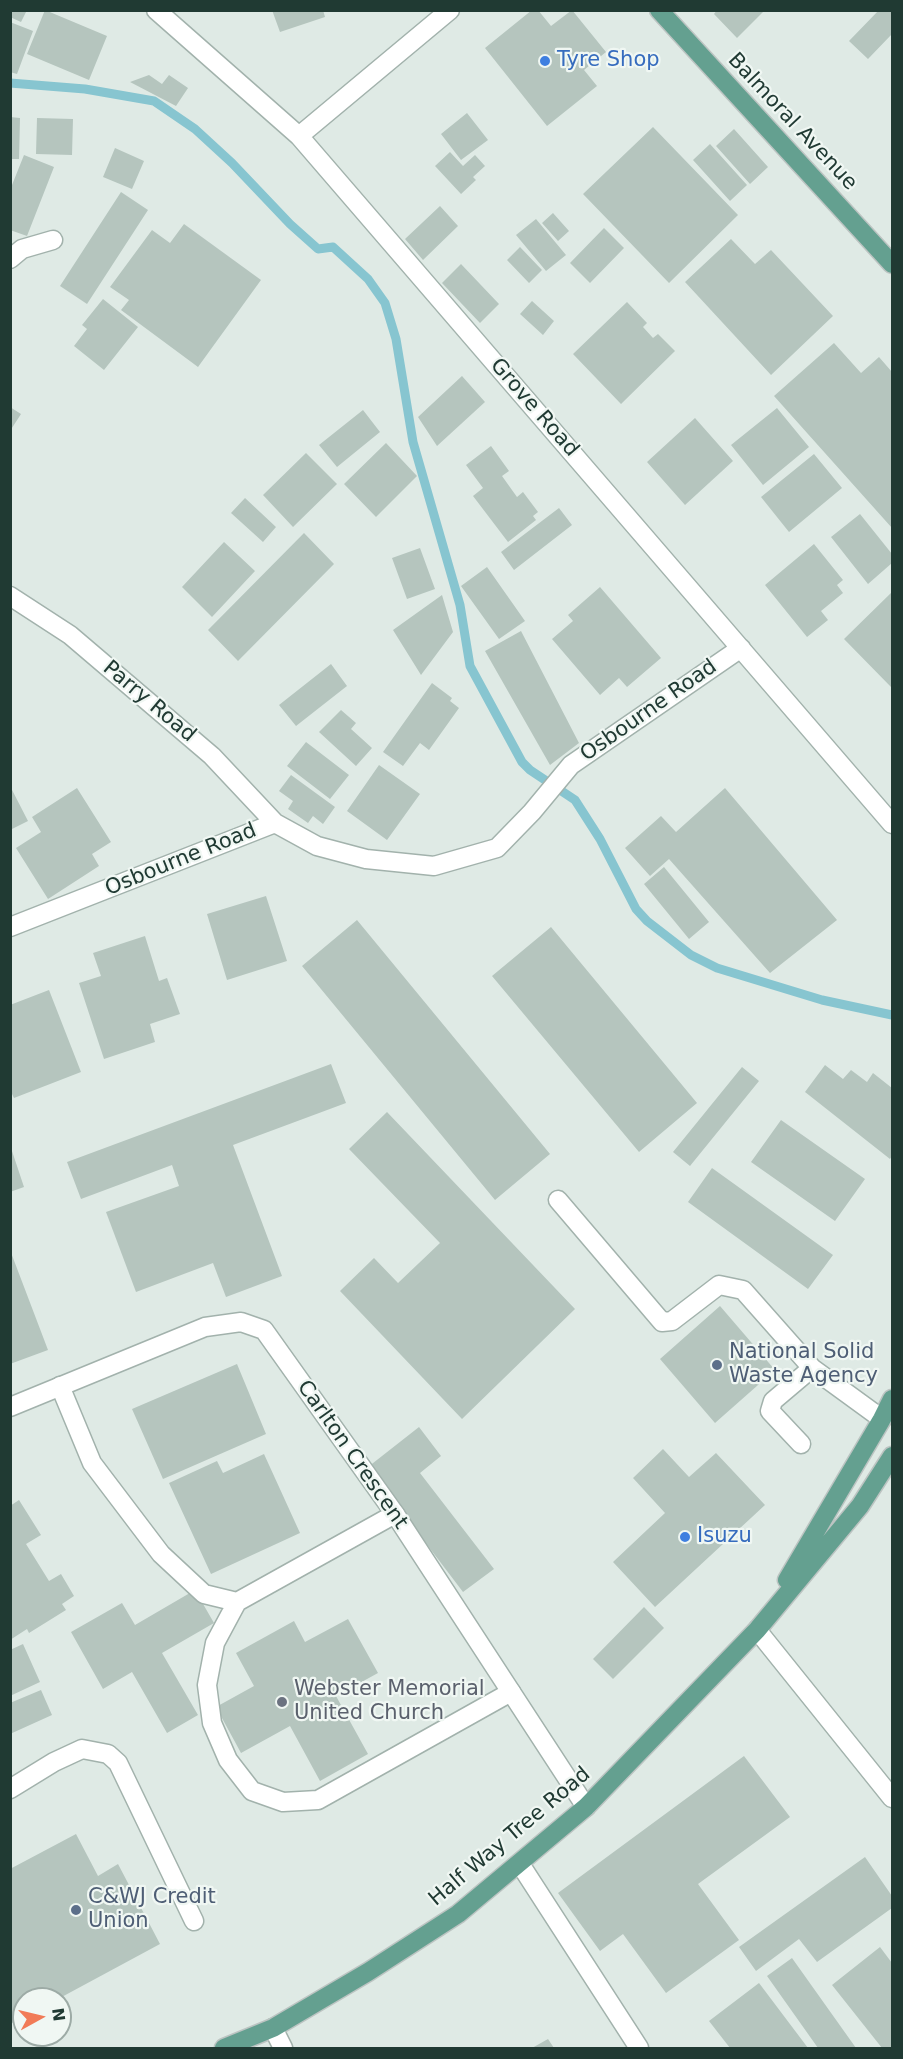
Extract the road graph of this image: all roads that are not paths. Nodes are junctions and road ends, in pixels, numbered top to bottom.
1 (156, 10) edge
2 (450, 10) edge
3 (659, 10) edge
4 (299, 136) junction
5 (53, 240) dead end
6 (10, 259) edge
7 (892, 264) edge
8 (10, 596) edge
9 (741, 648) junction
10 (275, 823) junction
11 (892, 824) edge
12 (10, 927) edge
13 (558, 1200) dead end
14 (812, 1368) junction
15 (60, 1386) junction
16 (892, 1398) edge
17 (10, 1407) edge
18 (882, 1419) junction
19 (801, 1444) dead end
20 (892, 1456) edge
21 (395, 1514) junction
22 (237, 1602) junction
23 (757, 1630) junction
24 (511, 1692) junction
25 (10, 1789) edge
26 (892, 1798) edge
27 (586, 1808) junction
28 (520, 1864) junction
29 (194, 1921) dead end
30 (273, 2028) junction
31 (224, 2049) edge
32 (283, 2049) edge
33 (639, 2049) edge

1 - 4 street, Grove Road
2 - 4 street
3 - 7 main road, Balmoral Avenue
4 - 9 street, Grove Road
5 - 6 street
8 - 10 street, Parry Road
9 - 10 street, Osbourne Road
9 - 11 street, Grove Road
10 - 12 street, Osbourne Road
13 - 14 street
14 - 18 street
14 - 19 street
15 - 17 street, Carlton Crescent
15 - 21 street, Carlton Crescent
15 - 22 street
16 - 18 main road, Half Way Tree Road
18 - 23 main road, Half Way Tree Road
20 - 23 main road, Half Way Tree Road
21 - 22 street
21 - 24 street, Carlton Crescent
22 - 24 street
23 - 26 street
23 - 27 main road, Half Way Tree Road
24 - 27 street, Carlton Crescent
25 - 29 street
27 - 28 main road, Half Way Tree Road
28 - 30 main road, Half Way Tree Road
28 - 33 street
30 - 31 main road, Half Way Tree Road
30 - 32 street

